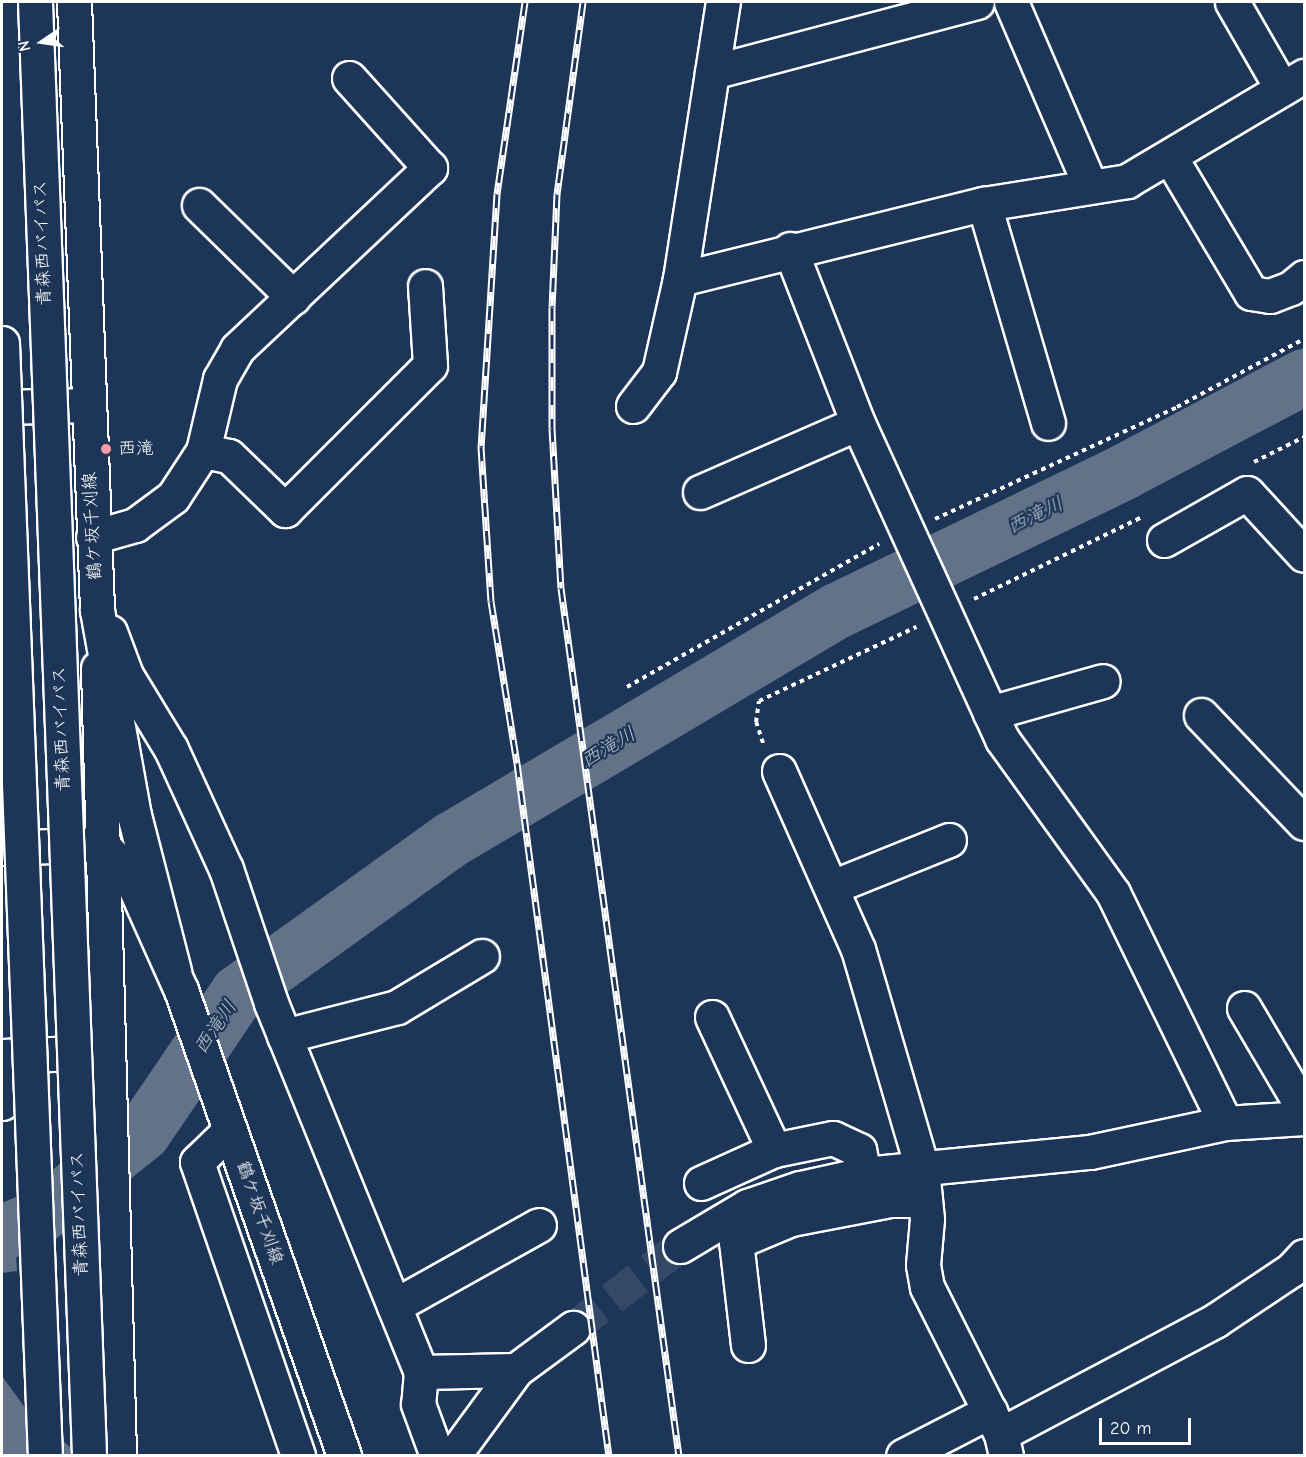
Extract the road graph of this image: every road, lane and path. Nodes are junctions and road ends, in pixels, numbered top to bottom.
1 (34, 2) edge
2 (74, 2) edge
3 (723, 2) edge
4 (977, 2) edge
5 (1011, 2) edge
6 (1232, 2) edge
7 (712, 72) junction
8 (349, 78) dead end
9 (1293, 82) edge
10 (1170, 157) junction
11 (1090, 185) junction
12 (984, 204) junction
13 (199, 205) dead end
14 (790, 249) junction
15 (1305, 277) edge
16 (680, 279) junction
17 (425, 286) dead end
18 (293, 297) junction
19 (1305, 339) edge
20 (2, 342) edge
21 (88, 405) junction
22 (633, 406) dead end
23 (2, 407) edge
24 (858, 423) junction
25 (1048, 423) dead end
26 (1305, 437) edge
27 (203, 451) junction
28 (1249, 478) junction
29 (699, 492) dead end
30 (1154, 528) joint
31 (909, 535) junction
32 (93, 537) junction
33 (1303, 551) edge
34 (97, 603) junction
35 (943, 611) junction
36 (1103, 681) dead end
37 (627, 687) dead end
38 (990, 713) junction
39 (1201, 715) dead end
40 (779, 771) joint
41 (1305, 823) edge
42 (949, 840) dead end
43 (102, 844) junction
44 (2, 849) edge
45 (832, 887) junction
46 (482, 956) dead end
47 (177, 980) junction
48 (1245, 1008) dead end
49 (712, 1017) dead end
50 (284, 1036) junction
51 (107, 1051) junction
52 (2, 1056) edge
53 (2, 1062) edge
54 (2, 1103) edge
55 (1305, 1110) edge
56 (1305, 1118) edge
57 (1225, 1123) junction
58 (230, 1130) junction
59 (774, 1150) junction
60 (922, 1168) junction
61 (864, 1174) junction
62 (701, 1183) dead end
63 (925, 1200) junction
64 (539, 1225) dead end
65 (680, 1246) tunnel mouth
66 (1305, 1256) edge
67 (394, 1306) junction
68 (573, 1328) tunnel mouth
69 (748, 1345) dead end
70 (516, 1370) junction
71 (421, 1372) junction
72 (999, 1433) edge
73 (45, 1455) edge
74 (89, 1455) edge
75 (119, 1455) edge
76 (298, 1455) edge
77 (344, 1455) edge
78 (437, 1455) edge
79 (453, 1455) edge
80 (903, 1455) edge

1 - 74 main road, 青森西バイパス, bridge
2 - 21 main road, 鶴ケ坂千刈線
3 - 7 main road
4 - 7 main road
5 - 11 main road
6 - 9 main road
7 - 16 main road
8 - 18 main road
9 - 10 main road
10 - 11 main road
10 - 15 main road
11 - 12 main road
12 - 14 main road
12 - 25 main road
13 - 18 main road
14 - 16 main road
14 - 24 main road
16 - 22 main road
17 - 27 main road
18 - 27 main road
19 - 31 path
20 - 73 main road, bridge
21 - 23 main road
21 - 32 main road, 鶴ケ坂千刈線
24 - 29 main road
24 - 31 main road
26 - 28 path
27 - 32 main road
28 - 30 main road
28 - 33 main road
30 - 35 path
31 - 35 main road
31 - 37 path
32 - 34 main road, 鶴ケ坂千刈線
34 - 43 main road
34 - 47 main road, 鶴ケ坂千刈線
34 - 50 main road
35 - 38 main road
35 - 40 path
36 - 38 main road
38 - 57 main road
39 - 41 main road
40 - 45 main road
42 - 45 main road
43 - 44 main road
43 - 47 main road, 鶴ケ坂千刈線
43 - 51 main road
45 - 60 main road
46 - 50 main road
47 - 58 main road, 鶴ケ坂千刈線
48 - 55 main road
49 - 59 main road
50 - 67 main road
51 - 52 main road
51 - 75 main road
53 - 54 main road
56 - 57 main road
57 - 60 main road
58 - 76 main road
58 - 77 main road, 鶴ケ坂千刈線
59 - 61 main road
59 - 62 main road
60 - 61 main road
60 - 63 main road
61 - 65 main road
63 - 69 main road
63 - 72 main road
64 - 67 main road
66 - 72 main road
67 - 71 main road
68 - 70 main road
70 - 71 main road
70 - 79 main road
71 - 78 main road
72 - 80 main road

